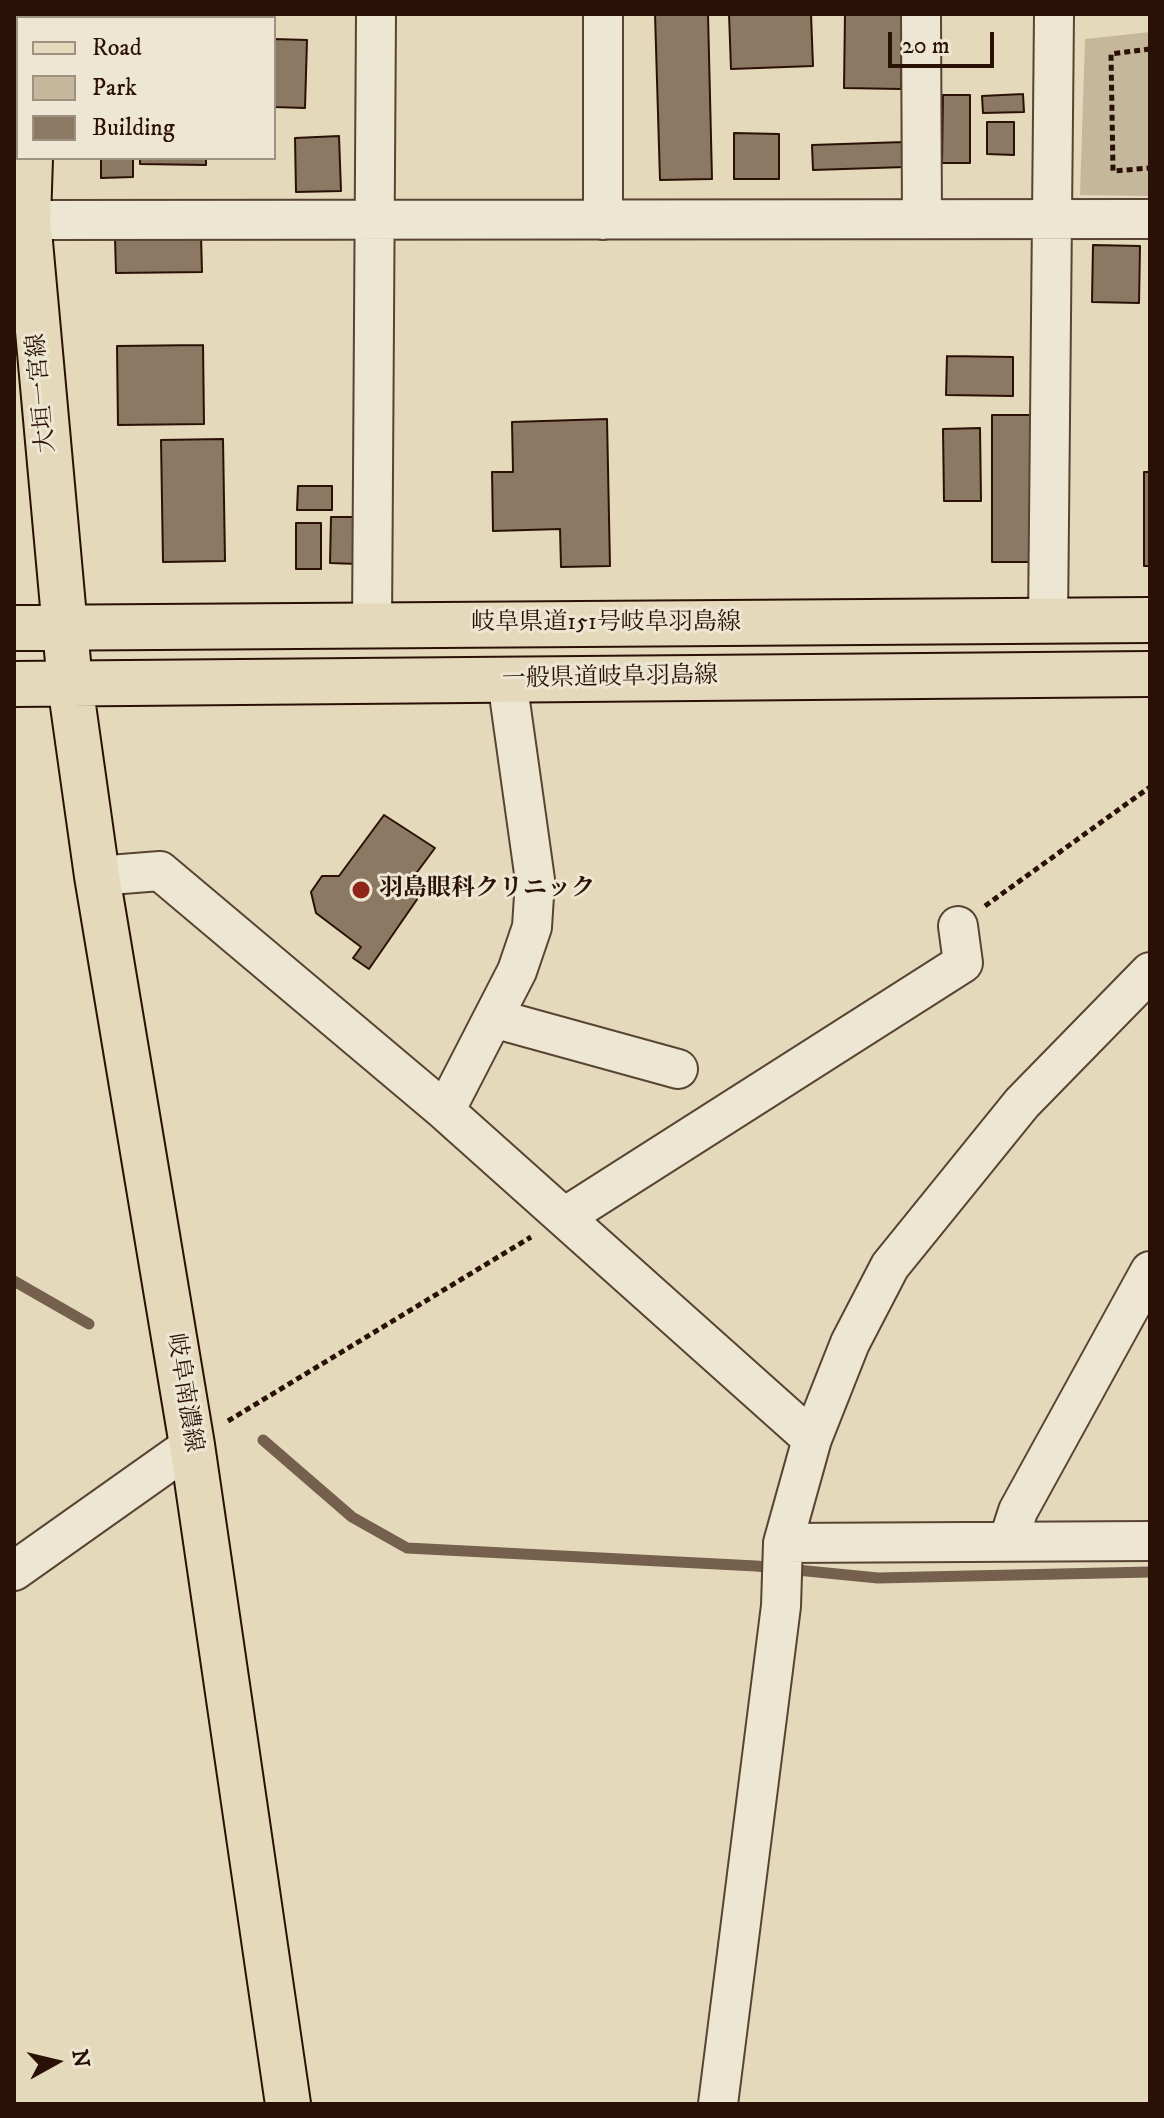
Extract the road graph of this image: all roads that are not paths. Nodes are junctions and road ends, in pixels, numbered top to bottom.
1 (376, 14) edge
2 (603, 14) edge
3 (921, 14) edge
4 (1054, 14) edge
5 (30, 160) edge
6 (922, 219) junction
7 (1052, 219) junction
8 (1150, 219) edge
9 (28, 220) junction
10 (376, 220) junction
11 (603, 220) junction
12 (1150, 620) edge
13 (1048, 621) junction
14 (372, 626) junction
15 (14, 628) edge
16 (63, 629) junction
17 (1150, 674) edge
18 (507, 680) junction
19 (14, 684) edge
20 (70, 684) junction
21 (97, 876) junction
22 (958, 926) road end
23 (1150, 972) edge
24 (493, 1018) junction
25 (678, 1069) dead end
26 (445, 1111) junction
27 (566, 1216) junction
28 (1150, 1271) edge
29 (812, 1439) junction
30 (192, 1445) junction
31 (1150, 1541) edge
32 (1008, 1542) junction
33 (783, 1543) junction
34 (14, 1571) edge
35 (288, 2104) edge
36 (718, 2104) edge

1 - 10 street
2 - 11 street
3 - 6 street
4 - 7 street
5 - 9 main road, 大垣一宮線
6 - 7 street
6 - 11 street
7 - 8 street
7 - 13 street
9 - 10 street
9 - 16 main road, 大垣一宮線
10 - 11 street
10 - 14 street
12 - 13 main road, 岐阜県道151号岐阜羽島線
13 - 14 main road, 岐阜県道151号岐阜羽島線
14 - 16 main road, 岐阜県道151号岐阜羽島線
15 - 16 main road
16 - 20 main road, 岐阜南濃線
17 - 18 main road, 一般県道岐阜羽島線
18 - 20 main road, 一般県道岐阜羽島線
18 - 24 street
19 - 20 main road
20 - 21 main road, 岐阜南濃線
21 - 26 street
21 - 30 main road, 岐阜南濃線
22 - 27 street
23 - 29 street
24 - 25 street
24 - 26 street
26 - 27 street
27 - 29 street
28 - 32 street
29 - 33 street
30 - 34 street
30 - 35 main road, 岐阜南濃線
31 - 32 street
32 - 33 street
33 - 36 street

